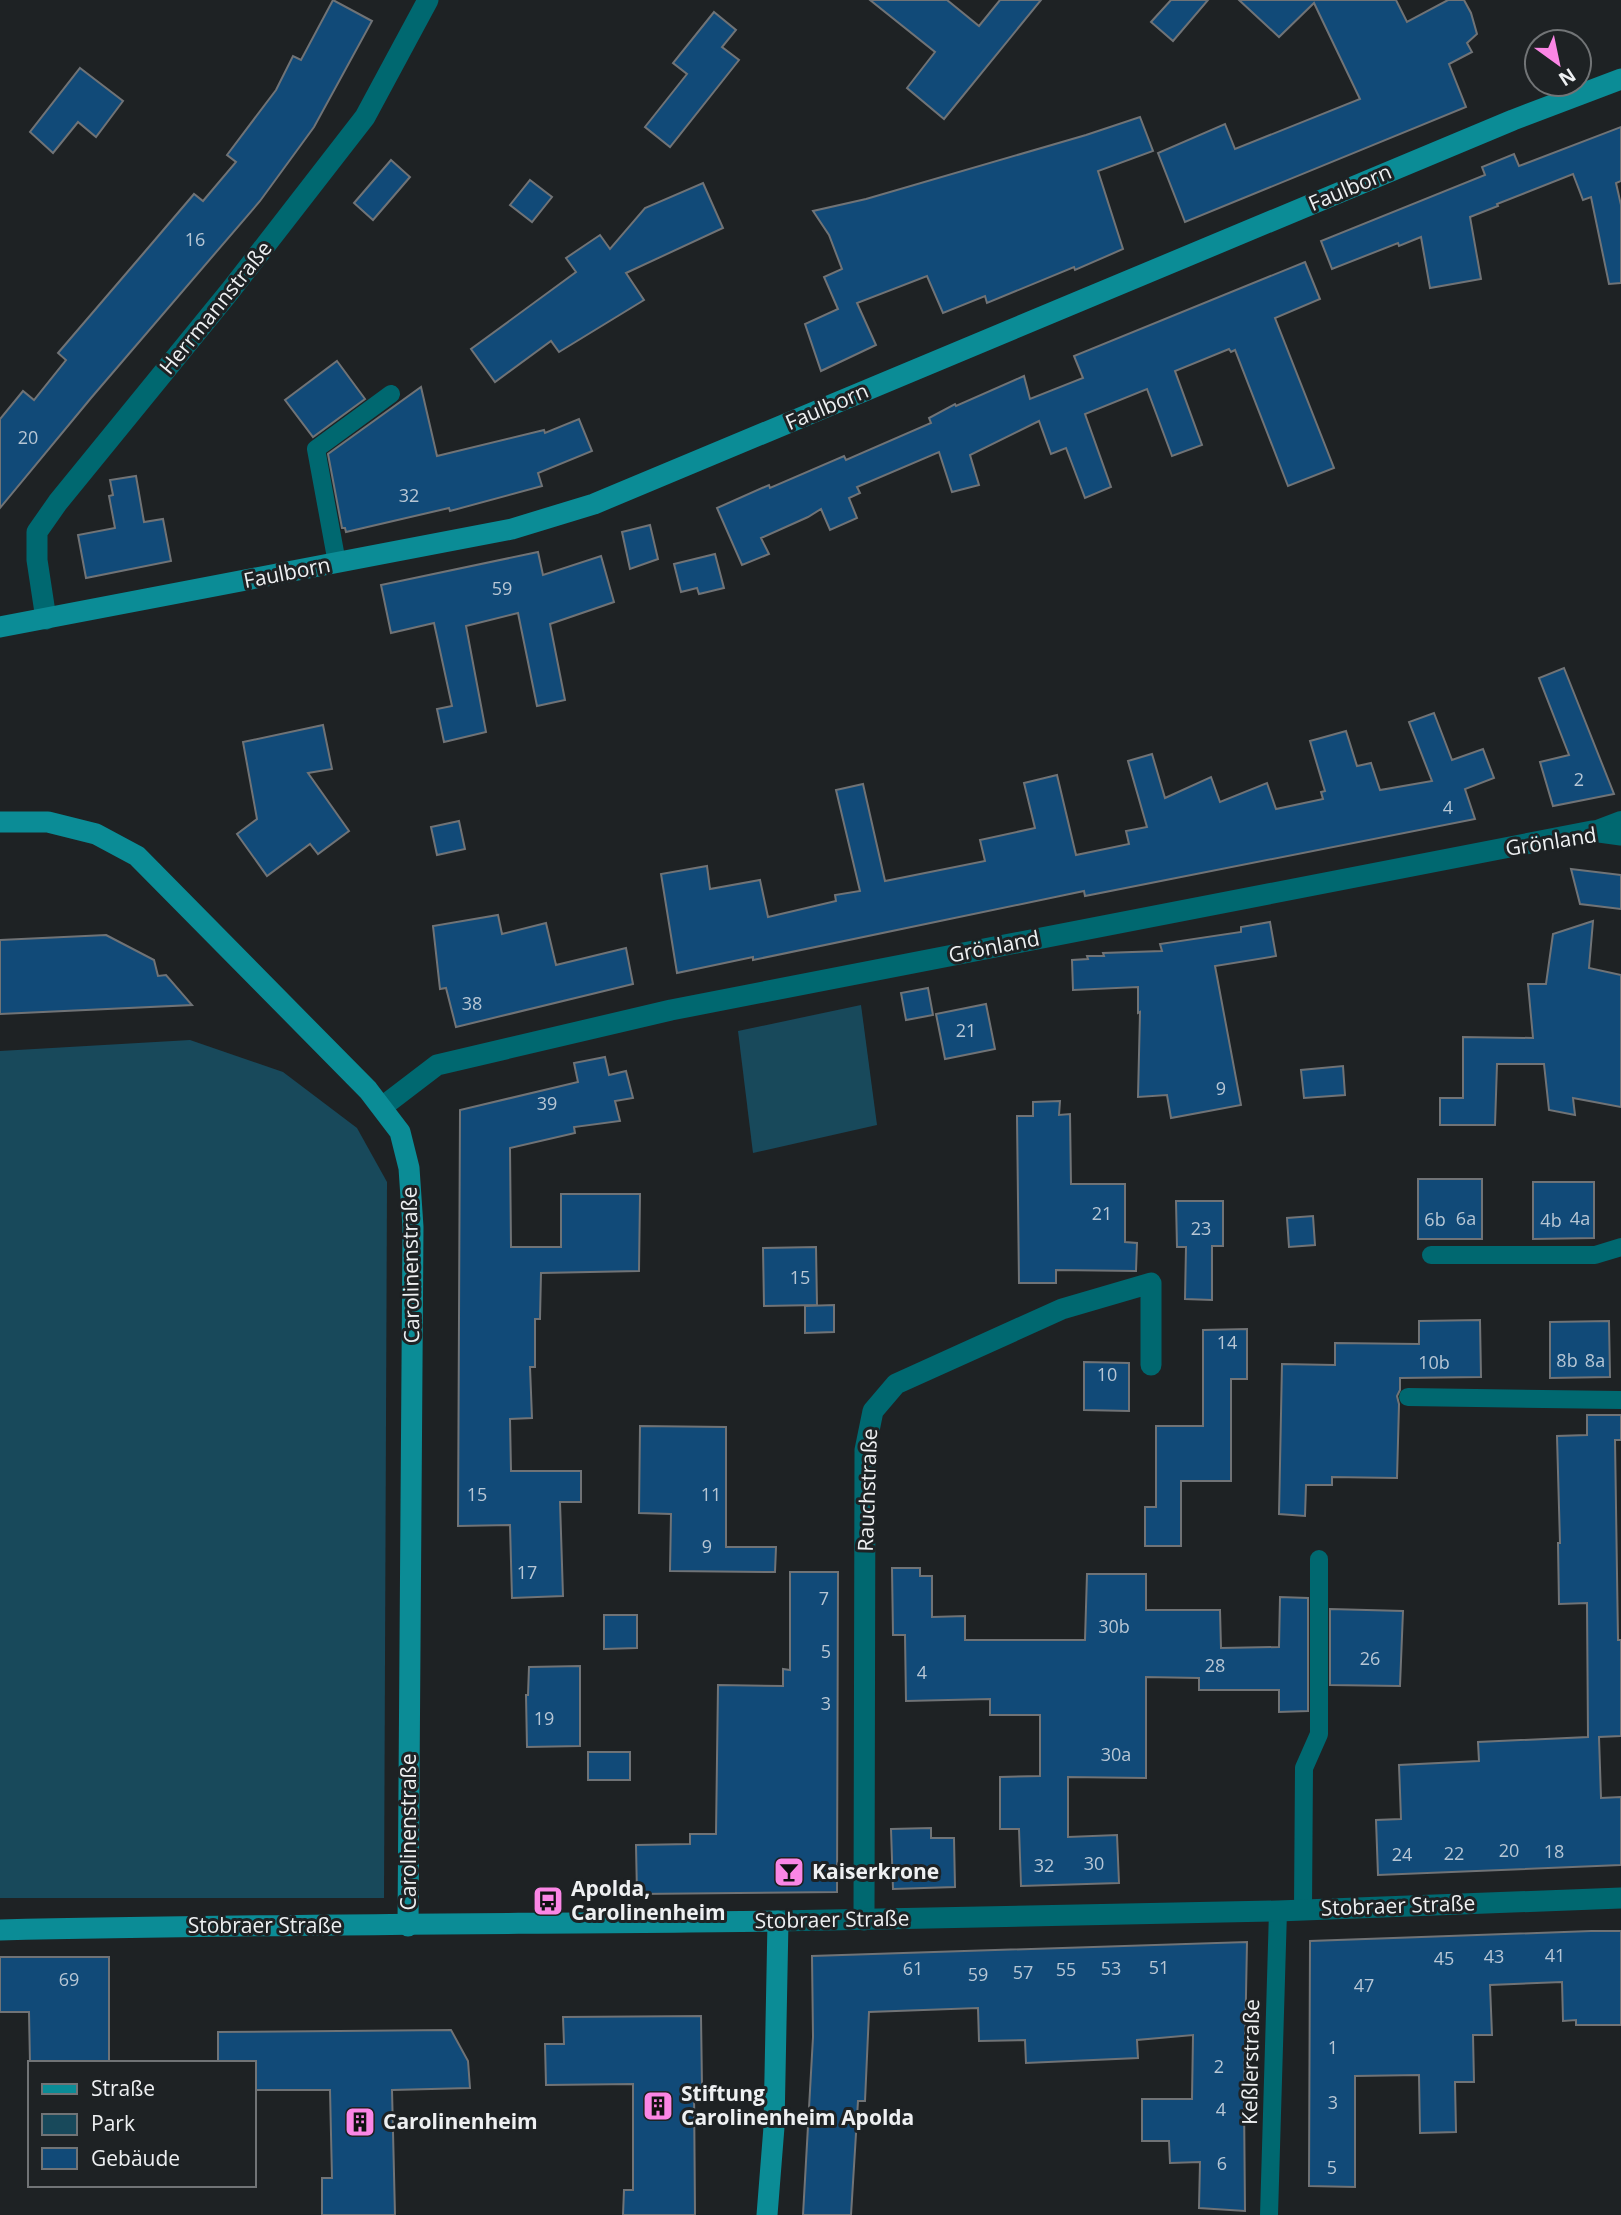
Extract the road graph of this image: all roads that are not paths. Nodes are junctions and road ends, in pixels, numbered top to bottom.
1 (428, 0) edge
2 (1621, 79) edge
3 (391, 394) dead end
4 (337, 563) junction
5 (46, 619) junction
6 (0, 626) edge
7 (1621, 821) edge
8 (0, 822) edge
9 (1592, 831) junction
10 (1621, 835) edge
11 (382, 1107) junction
12 (1621, 1247) edge
13 (1431, 1255) dead end
14 (1151, 1365) dead end
15 (1408, 1397) dead end
16 (1621, 1400) edge
17 (1319, 1559) dead end
18 (1621, 1898) edge
19 (1303, 1909) junction
20 (1278, 1911) junction
21 (864, 1920) junction
22 (778, 1921) junction
23 (408, 1926) junction
24 (0, 1930) edge
25 (767, 2215) edge
26 (1269, 2215) edge

1 - 5 street, Herrmannstraße
2 - 4 street, Faulborn
3 - 4 lane
4 - 5 street, Faulborn
5 - 6 street, Faulborn
7 - 9 lane
8 - 11 street, Carolinenstraße
9 - 10 street, Grönland
9 - 11 street, Grönland
11 - 23 street, Carolinenstraße
12 - 13 lane
14 - 21 street, Rauchstraße
15 - 16 lane
17 - 19 lane
18 - 19 street, Stobraer Straße
19 - 20 street, Stobraer Straße
20 - 21 street, Stobraer Straße
20 - 26 lane, Keßlerstraße
21 - 22 street, Stobraer Straße
22 - 23 street, Stobraer Straße
22 - 25 street
23 - 24 street, Stobraer Straße

